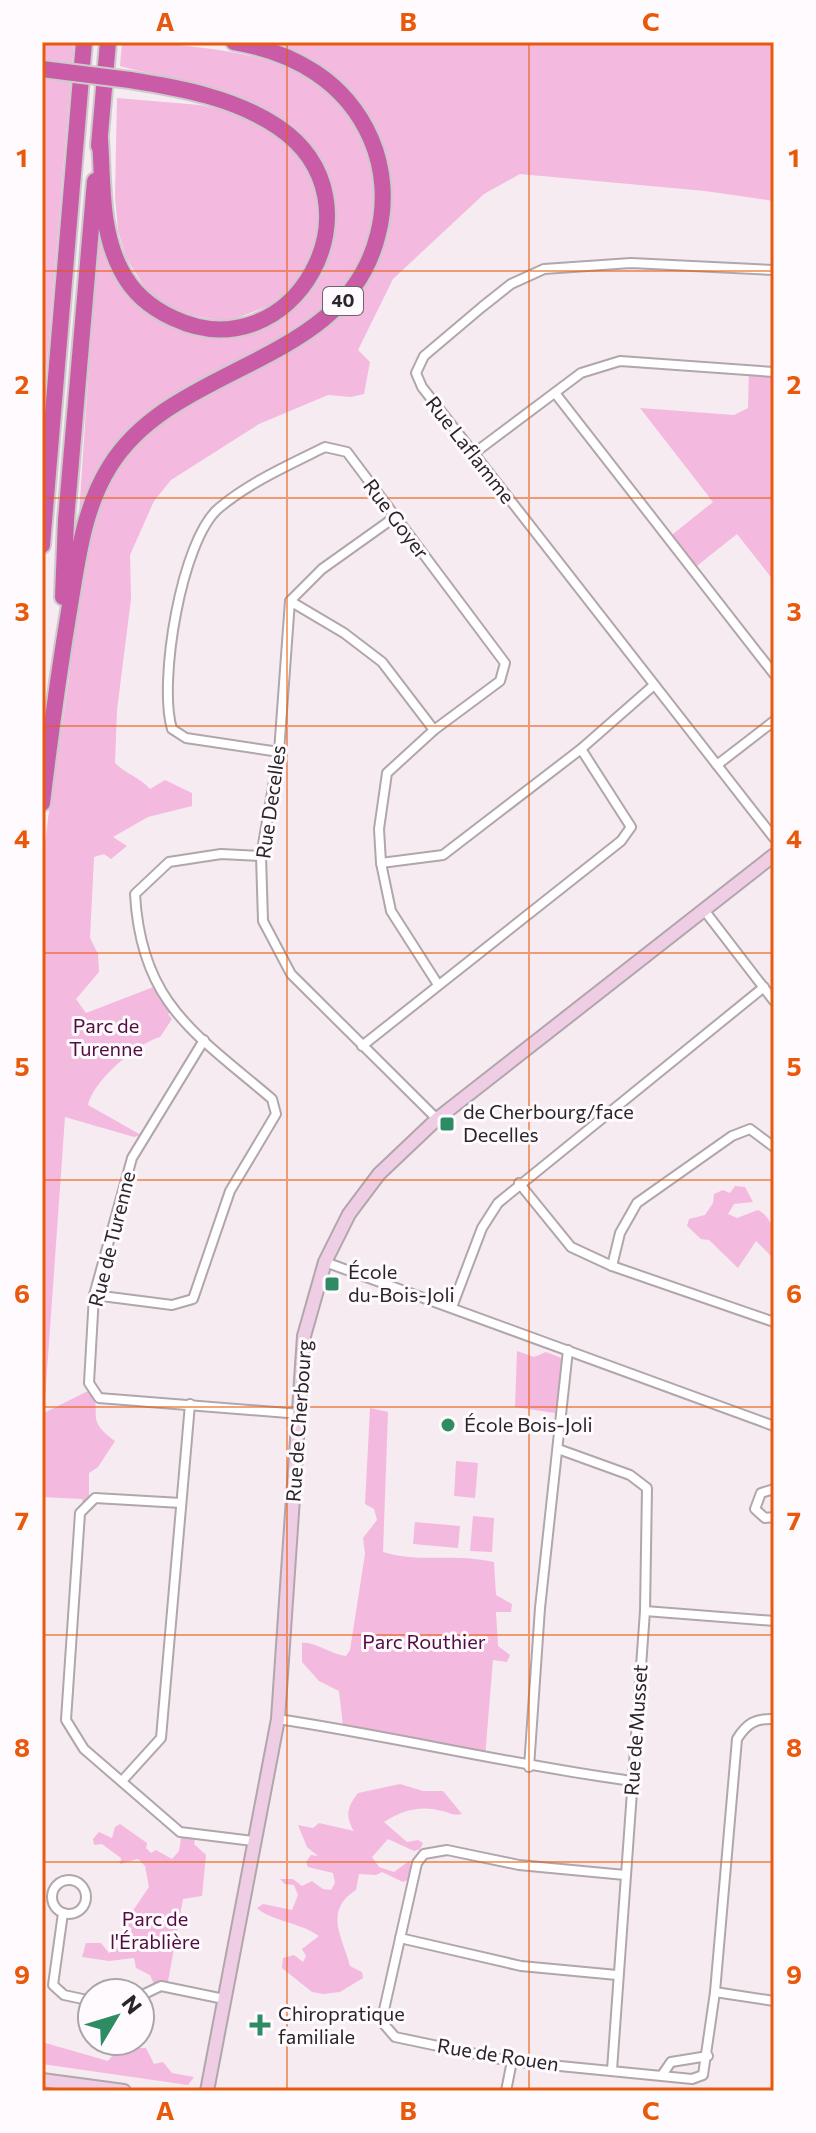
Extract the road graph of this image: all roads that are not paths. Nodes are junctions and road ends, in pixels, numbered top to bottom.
1 (84, 42) edge
2 (108, 42) edge
3 (234, 42) edge
4 (42, 69) edge
5 (100, 139) junction
6 (774, 270) edge
7 (774, 372) edge
8 (555, 393) junction
9 (473, 454) junction
10 (395, 517) junction
11 (42, 545) edge
12 (290, 601) junction
13 (61, 658) junction
14 (774, 674) edge
15 (654, 685) junction
16 (774, 721) edge
17 (434, 730) junction
18 (581, 749) junction
19 (279, 752) junction
20 (717, 765) junction
21 (42, 803) edge
22 (774, 838) edge
23 (774, 855) edge
24 (261, 856) junction
25 (381, 863) junction
26 (704, 910) junction
27 (437, 983) junction
28 (764, 987) junction
29 (774, 1001) edge
30 (204, 1040) junction
31 (362, 1046) junction
32 (437, 1119) junction
33 (774, 1147) edge
34 (519, 1183) junction
35 (325, 1262) junction
36 (612, 1266) junction
37 (94, 1295) junction
38 (452, 1307) junction
39 (774, 1322) edge
40 (568, 1350) junction
41 (190, 1404) junction
42 (300, 1414) junction
43 (774, 1426) edge
44 (558, 1449) junction
45 (774, 1489) edge
46 (181, 1503) junction
47 (774, 1517) edge
48 (645, 1611) junction
49 (774, 1621) edge
50 (278, 1719) junction
51 (774, 1719) edge
52 (529, 1767) junction
53 (122, 1781) junction
54 (632, 1781) junction
55 (253, 1841) junction
56 (625, 1875) junction
57 (63, 1913) junction
58 (400, 1938) junction
59 (617, 1975) junction
60 (156, 1988) edge
61 (715, 1992) junction
62 (76, 1998) edge
63 (224, 1999) junction
64 (774, 2001) edge
65 (708, 2056) junction
66 (512, 2061) junction
67 (612, 2070) junction
68 (662, 2075) junction
69 (42, 2080) edge
70 (124, 2091) edge
71 (207, 2091) edge
72 (506, 2091) edge

1 - 11 highway
2 - 5 highway
3 - 13 highway, 40
4 - 5 highway, bridge
5 - 13 highway
6 - 9 street, Rue Laflamme
7 - 8 street
8 - 9 street
8 - 14 street
9 - 15 street, Rue Laflamme
10 - 12 street
10 - 17 street, Rue Goyer
10 - 19 street, Rue Goyer
12 - 17 street
12 - 19 street, Rue Decelles
13 - 21 highway, 40
15 - 18 street
15 - 20 street, Rue Laflamme
16 - 20 street
17 - 25 street, Rue Goyer
18 - 25 street
18 - 27 street
19 - 24 street, Rue Decelles
20 - 22 street, Rue Laflamme
23 - 26 street, Rue de Cherbourg
24 - 30 street
24 - 31 street, Rue Decelles
25 - 27 street, Rue Goyer
26 - 28 street
26 - 32 street, Rue de Cherbourg
27 - 31 street
28 - 29 street
28 - 34 street
30 - 37 street, Rue de Turenne
30 - 37 street
31 - 32 street, Rue Decelles
32 - 35 street, Rue de Cherbourg
33 - 36 street
34 - 36 street
34 - 38 street
35 - 38 street
35 - 42 street, Rue de Cherbourg
36 - 39 street
37 - 41 street, Rue de Turenne
38 - 40 street
40 - 43 street
40 - 44 street
41 - 42 street, Rue de Turenne
41 - 46 street
42 - 50 street, Rue de Cherbourg
44 - 48 street, Rue de Musset
44 - 52 street
45 - 47 street
46 - 53 street
46 - 53 street
48 - 49 street
48 - 54 street, Rue de Musset
50 - 52 street
50 - 55 street, Rue de Cherbourg
51 - 61 street
52 - 54 street
53 - 55 street
54 - 56 street, Rue de Musset
55 - 63 street, Rue de Cherbourg
56 - 58 street, Rue de Rouen
56 - 59 street, Rue de Musset
57 - 57 street
57 - 62 street
58 - 59 street
58 - 66 street, Rue de Rouen
59 - 67 street, Rue de Musset
60 - 63 street
61 - 64 street
61 - 65 street
63 - 71 street, Rue de Cherbourg
65 - 68 street
65 - 68 street, Rue de Rouen
66 - 67 street, Rue de Rouen
66 - 72 street
67 - 68 street, Rue de Rouen
69 - 70 street

